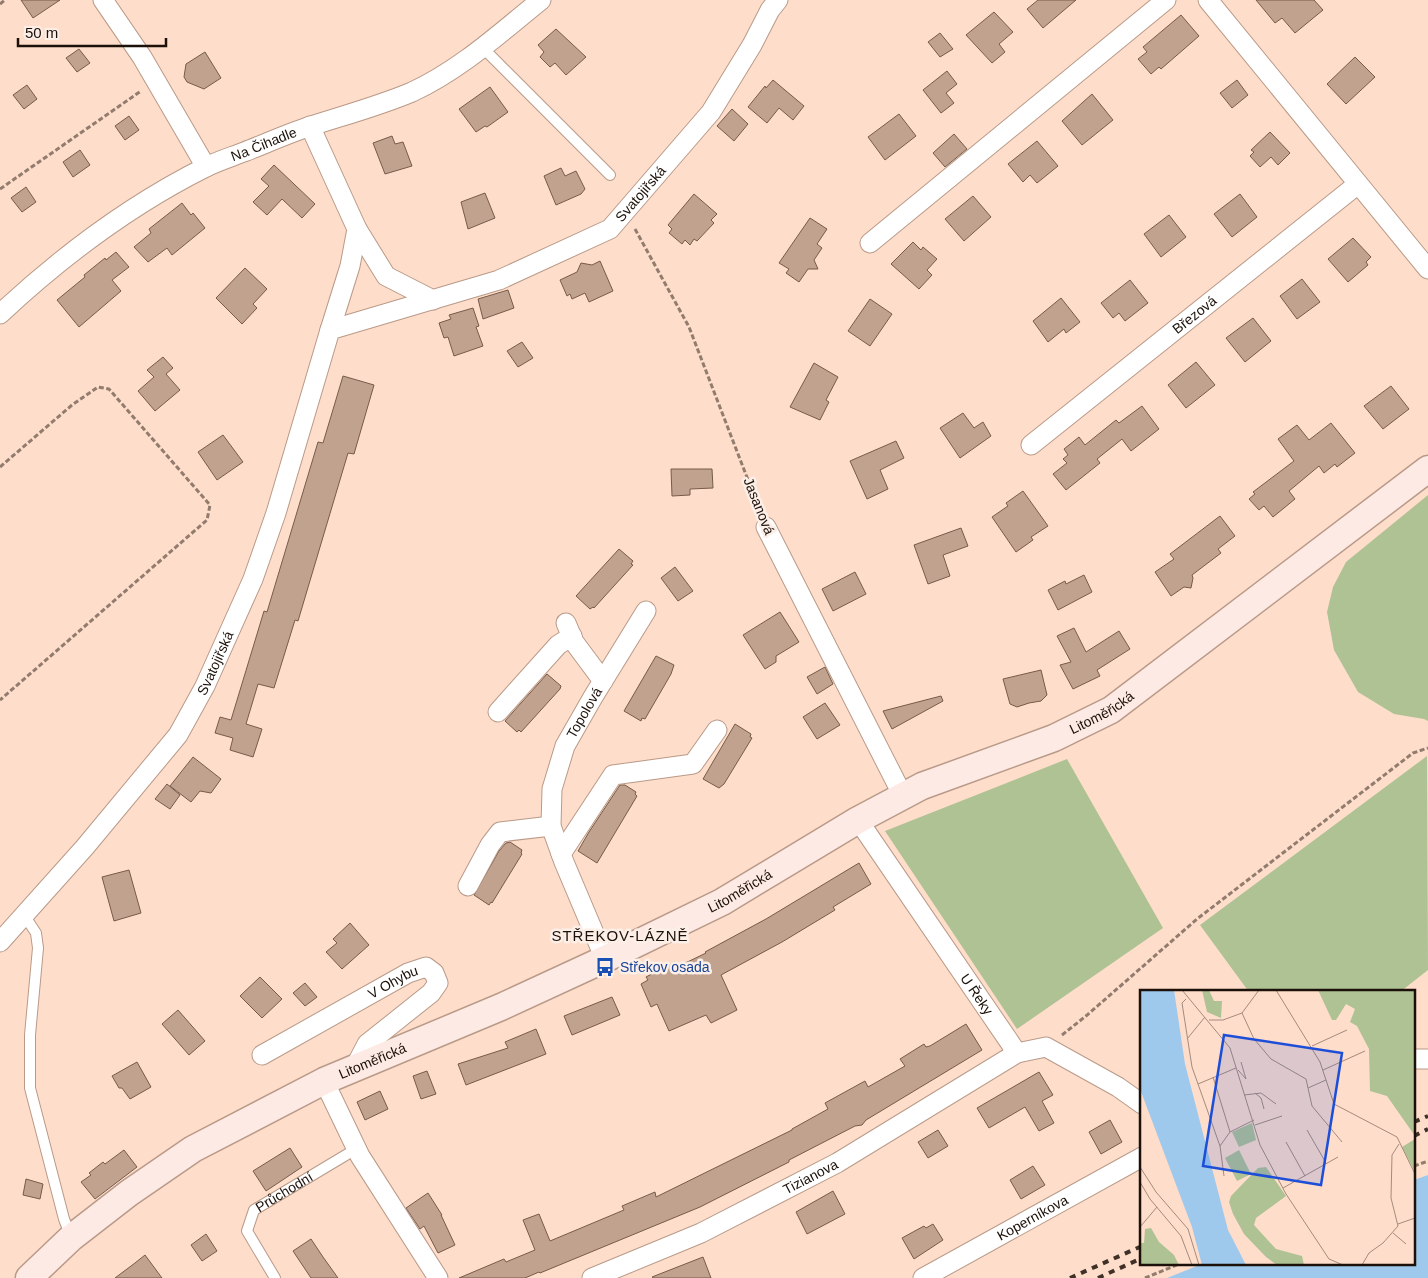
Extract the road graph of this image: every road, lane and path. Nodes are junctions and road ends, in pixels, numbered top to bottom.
1 (5, 0) edge
2 (103, 0) edge
3 (541, 0) edge
4 (778, 0) edge
5 (1166, 0) edge
6 (1208, 0) edge
7 (0, 4) edge
8 (482, 47) junction
9 (156, 81) junction
10 (310, 126) junction
11 (206, 167) junction
12 (610, 175) dead end
13 (1358, 184) junction
14 (0, 189) edge
15 (625, 211) junction
16 (357, 229) junction
17 (870, 243) dead end
18 (1428, 269) edge
19 (434, 300) junction
20 (0, 314) edge
21 (330, 330) junction
22 (1031, 445) dead end
23 (0, 467) edge
24 (1428, 469) edge
25 (766, 527) joint
26 (646, 611) dead end
27 (603, 681) junction
28 (0, 700) edge
29 (498, 712) dead end
30 (717, 730) dead end
31 (1428, 748) edge
32 (902, 796) junction
33 (858, 820) junction
34 (552, 826) junction
35 (561, 854) junction
36 (468, 886) dead end
37 (24, 915) junction
38 (0, 942) edge
39 (605, 959) junction
40 (1046, 1047) junction
41 (1017, 1053) junction
42 (262, 1055) dead end
43 (354, 1069) junction
44 (324, 1081) junction
45 (1140, 1103) edge
46 (356, 1148) junction
47 (1140, 1158) edge
48 (1428, 1160) edge
49 (1416, 1165) edge
50 (71, 1238) junction
51 (1174, 1266) edge
52 (29, 1278) edge
53 (275, 1278) edge
54 (438, 1278) edge
55 (592, 1278) edge
56 (923, 1278) edge
57 (1145, 1278) edge

1 - 7 path
2 - 9 street
3 - 8 street, Na Čihadle
4 - 15 street, Svatojiřská
5 - 17 street
6 - 13 street
8 - 10 street, Na Čihadle
8 - 12 lane
9 - 11 street
9 - 14 path
10 - 11 street, Na Čihadle
10 - 16 street
11 - 20 street, Na Čihadle
13 - 18 street
13 - 22 street, Březová
15 - 19 street, Svatojiřská
15 - 25 path, Jasanová
16 - 19 street
16 - 21 street, Svatojiřská
19 - 21 street, Svatojiřská
21 - 37 street, Svatojiřská
23 - 28 path
24 - 32 main road, Litoměřická
25 - 32 street, Jasanová
26 - 27 street, Topolová
27 - 29 street
27 - 34 street, Topolová
30 - 35 street
31 - 40 path
32 - 33 main road, Litoměřická
33 - 39 main road, Litoměřická
33 - 41 street, U Řeky
34 - 35 street, Topolová
34 - 36 street
35 - 39 street, Topolová
37 - 38 street, Svatojiřská
37 - 50 lane
39 - 43 main road, Litoměřická
40 - 41 street
40 - 45 street
41 - 55 street, Tizianova
42 - 43 street, V Ohybu
43 - 44 main road, Litoměřická
44 - 46 street
44 - 50 main road, Litoměřická
46 - 53 lane, Průchodní
46 - 54 street
47 - 56 street, Koperníkova
48 - 49 path
50 - 52 main road, Litoměřická
51 - 57 path

